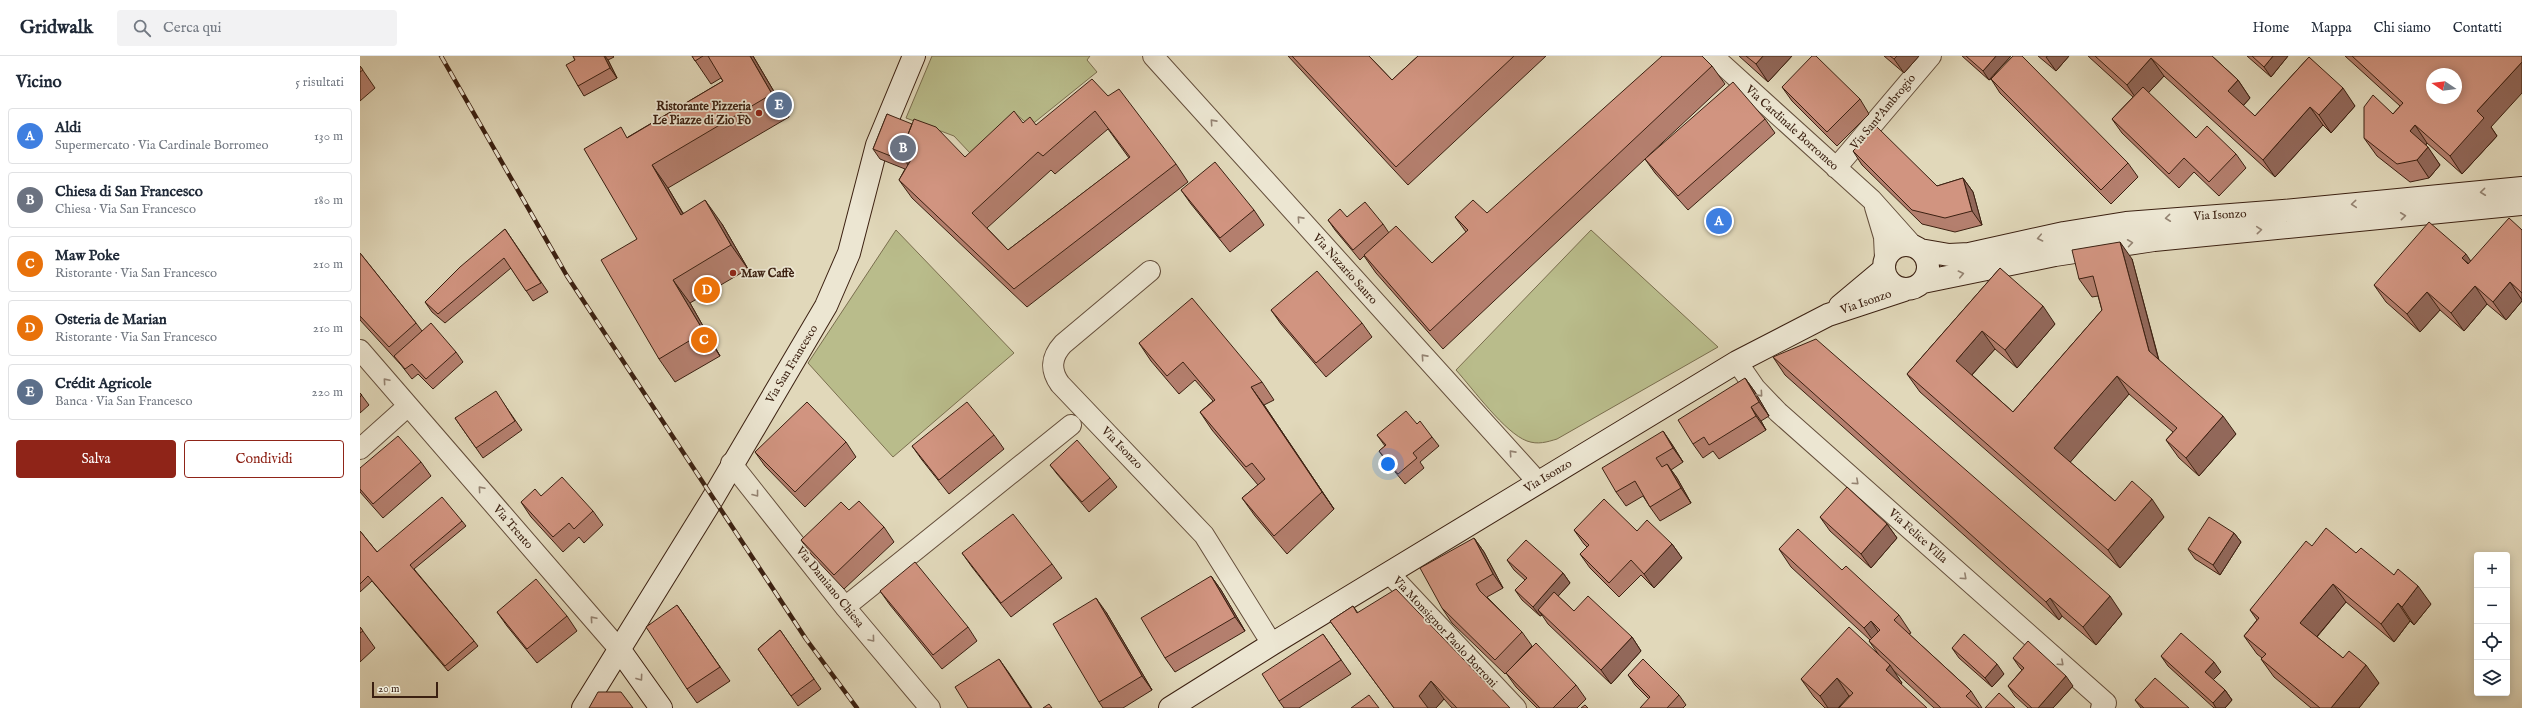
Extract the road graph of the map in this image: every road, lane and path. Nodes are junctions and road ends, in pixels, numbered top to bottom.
1 (914, 56) edge
2 (1153, 56) edge
3 (1713, 56) edge
4 (1931, 56) edge
5 (1836, 168) junction
6 (2522, 188) edge
7 (1872, 200) junction
8 (2522, 204) edge
9 (1917, 248) junction
10 (1884, 264) junction
11 (1150, 272) dead end
12 (1913, 286) junction
13 (1828, 315) junction
14 (360, 350) edge
15 (1737, 362) junction
16 (408, 406) junction
17 (1071, 425) dead end
18 (360, 449) edge
19 (731, 463) junction
20 (1538, 482) junction
21 (1389, 573) junction
22 (845, 607) junction
23 (1272, 644) junction
24 (619, 649) junction
25 (2104, 706) edge
26 (583, 708) edge
27 (662, 708) edge
28 (930, 708) edge
29 (1170, 708) edge
30 (1516, 708) edge

1 - 19 street, Via San Francesco
20 -> 2 street, Via Nazario Sauro
3 - 5 street, Via Cardinale Borromeo
4 - 5 street, Via Sant'Ambrogio
5 - 7 street, Via Cardinale Borromeo
6 -> 9 street, Via Isonzo
7 - 9 street, Via Cardinale Borromeo
7 - 10 street, Via Cardinale Borromeo
12 -> 8 street, Via Isonzo
9 - 10 street
9 - 12 street
10 - 12 street
10 - 13 street, Via Isonzo
11 - 23 street, Via Isonzo
12 - 13 street, Via Isonzo
13 - 15 street, Via Isonzo
16 -> 14 street, Via Trento
15 - 20 street, Via Isonzo
15 -> 25 street, Via Felice Villa
16 - 18 street
24 -> 16 street, Via Trento
17 - 22 street
19 -> 22 street, Via Damiano Chiesa
19 - 24 street, Via San Francesco
20 - 21 street, Via Isonzo
21 - 23 street, Via Isonzo
21 - 30 street, Via Monsignor Paolo Borroni
22 -> 28 street, Via Damiano Chiesa
23 - 29 street, Via Isonzo
24 - 26 street, Via San Francesco
24 -> 27 street, Via Trento

